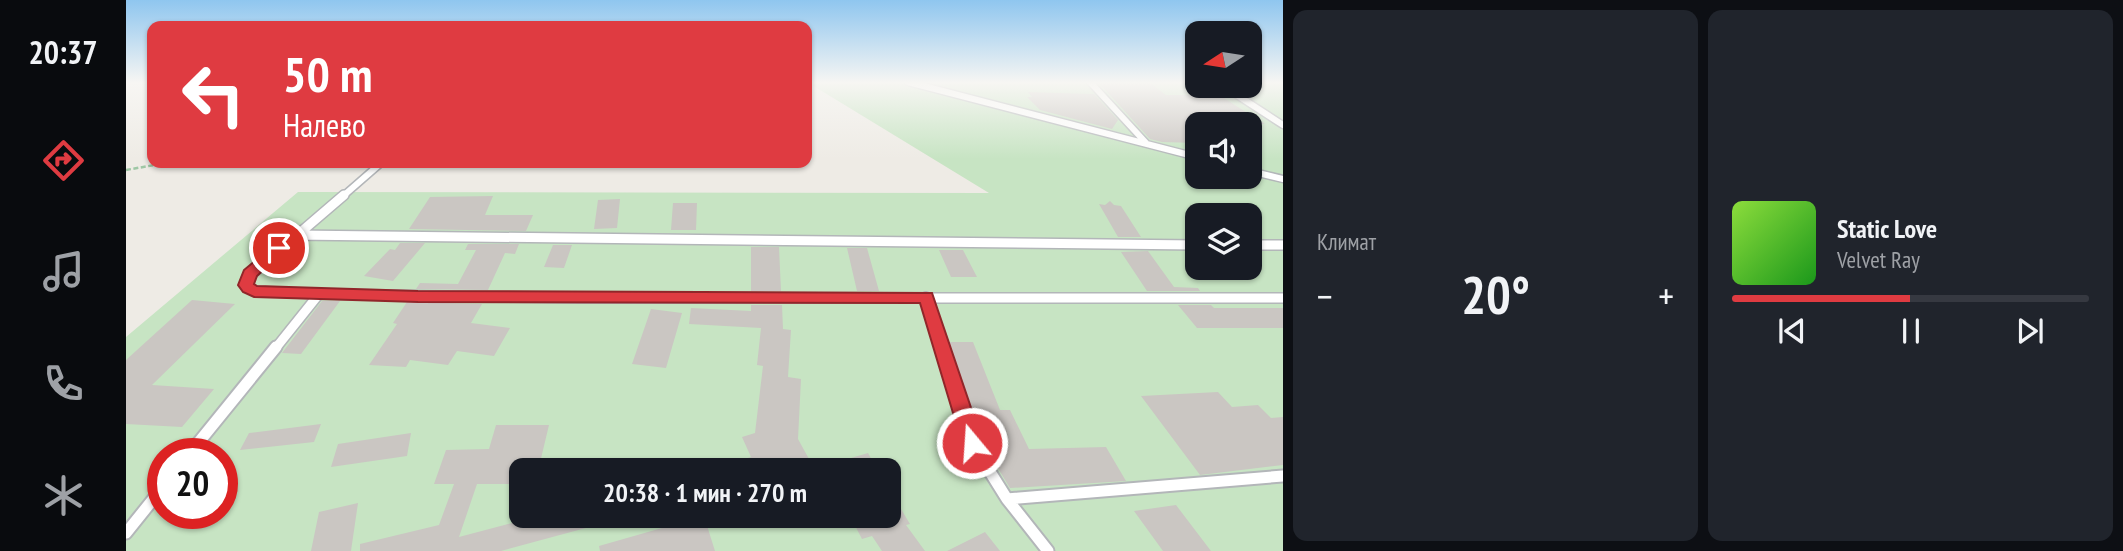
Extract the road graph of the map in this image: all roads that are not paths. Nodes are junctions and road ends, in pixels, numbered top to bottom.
1 (1007, 108) edge
2 (1116, 108) edge
3 (1256, 108) edge
4 (1283, 125) edge
5 (1147, 144) junction
6 (1185, 155) edge
7 (375, 168) edge
8 (1262, 174) edge
9 (1283, 179) edge
10 (294, 235) junction
11 (1185, 245) edge
12 (1262, 245) edge
13 (1283, 245) edge
14 (319, 294) junction
15 (926, 297) junction
16 (1283, 299) edge
17 (202, 438) edge
18 (1283, 476) edge
19 (1007, 499) junction
20 (147, 507) edge
21 (126, 533) edge
22 (1048, 551) edge

1 - 5 lane
2 - 5 lane
3 - 4 lane
5 - 6 lane
7 - 10 lane
8 - 9 lane
10 - 11 lane
10 - 14 lane
12 - 13 lane
14 - 15 lane
14 - 17 lane
15 - 16 lane
15 - 19 lane
18 - 19 lane
19 - 22 lane
20 - 21 lane

